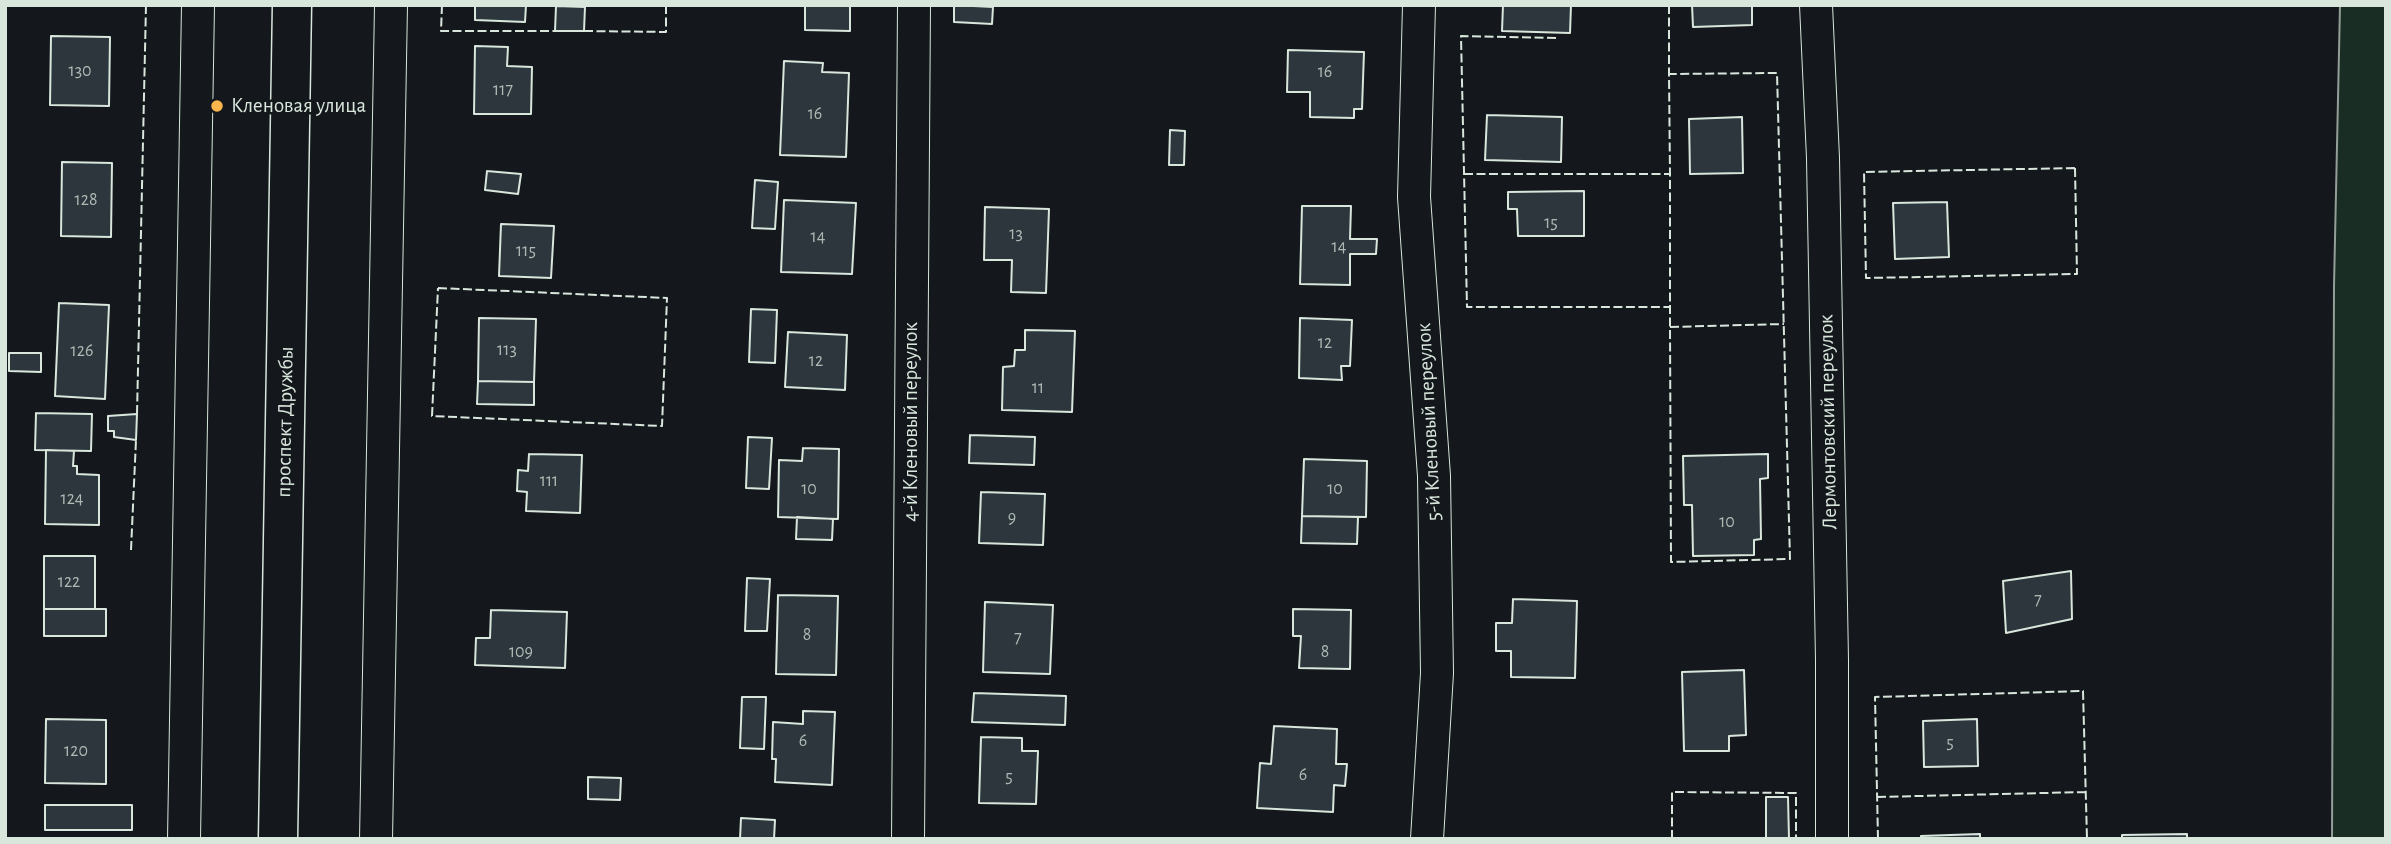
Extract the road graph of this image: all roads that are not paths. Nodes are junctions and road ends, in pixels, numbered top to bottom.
1 (198, 5) edge
2 (292, 5) edge
3 (391, 5) edge
4 (914, 5) edge
5 (1419, 5) edge
6 (1816, 5) edge
7 (184, 839) edge
8 (278, 839) edge
9 (376, 839) edge
10 (908, 839) edge
11 (1427, 839) edge
12 (1832, 839) edge

1 - 7 street
2 - 8 main road, проспект Дружбы
3 - 9 street
4 - 10 street, 4-й Кленовый переулок
5 - 11 street, 5-й Кленовый переулок
6 - 12 street, Лермонтовский переулок

